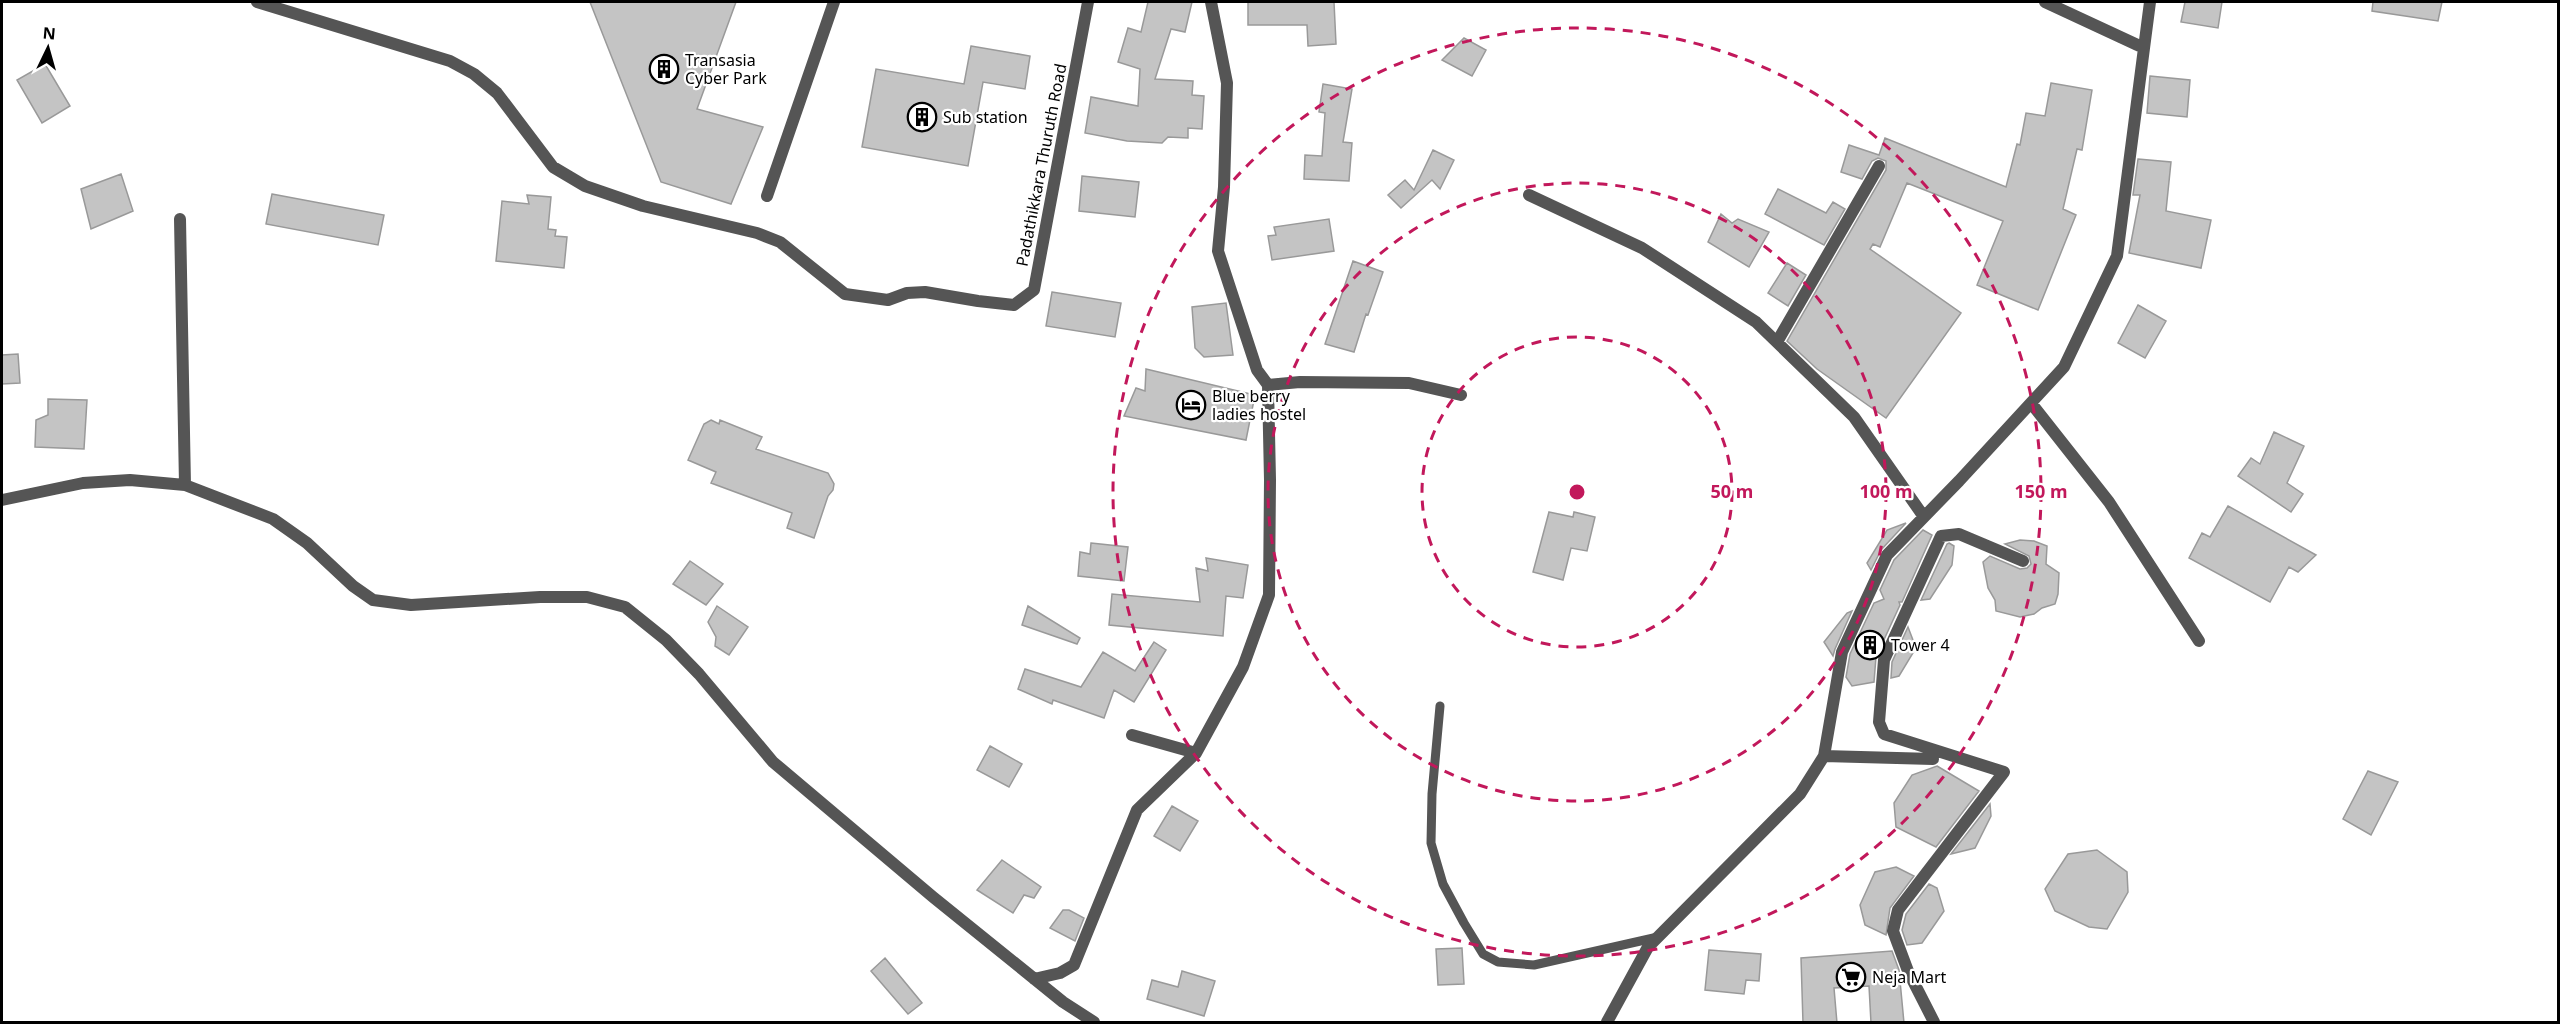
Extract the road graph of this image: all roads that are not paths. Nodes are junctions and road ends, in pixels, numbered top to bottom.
1 (257, 2) edge
2 (834, 2) edge
3 (1088, 2) edge
4 (1211, 2) edge
5 (2046, 2) edge
6 (2150, 2) edge
7 (2144, 48) junction
8 (1879, 166) dead end
9 (1529, 195) dead end
10 (767, 196) dead end
11 (180, 219) dead end
12 (1777, 342) junction
13 (1268, 385) junction
14 (1461, 395) dead end
15 (2031, 403) junction
16 (185, 485) junction
17 (2, 500) edge
18 (1924, 517) junction
19 (2023, 561) dead end
20 (2199, 641) dead end
21 (1440, 706) dead end
22 (1132, 735) dead end
23 (1196, 753) junction
24 (1824, 756) junction
25 (1933, 759) dead end
26 (1658, 937) junction
27 (1034, 979) junction
28 (1094, 1023) edge
29 (1607, 1023) edge
30 (1934, 1023) edge

1 - 3 street, Padathikkara Thuruth Road
2 - 10 street
4 - 13 street
5 - 7 street
6 - 7 street
7 - 15 street
8 - 12 street
9 - 12 street
11 - 16 street
12 - 18 street
13 - 14 street
13 - 23 street
15 - 18 street
15 - 20 street
16 - 17 street
16 - 27 street
18 - 24 street
19 - 30 street
21 - 26 lane
22 - 23 street
23 - 27 street
24 - 25 street
24 - 26 street
26 - 29 street
27 - 28 street

